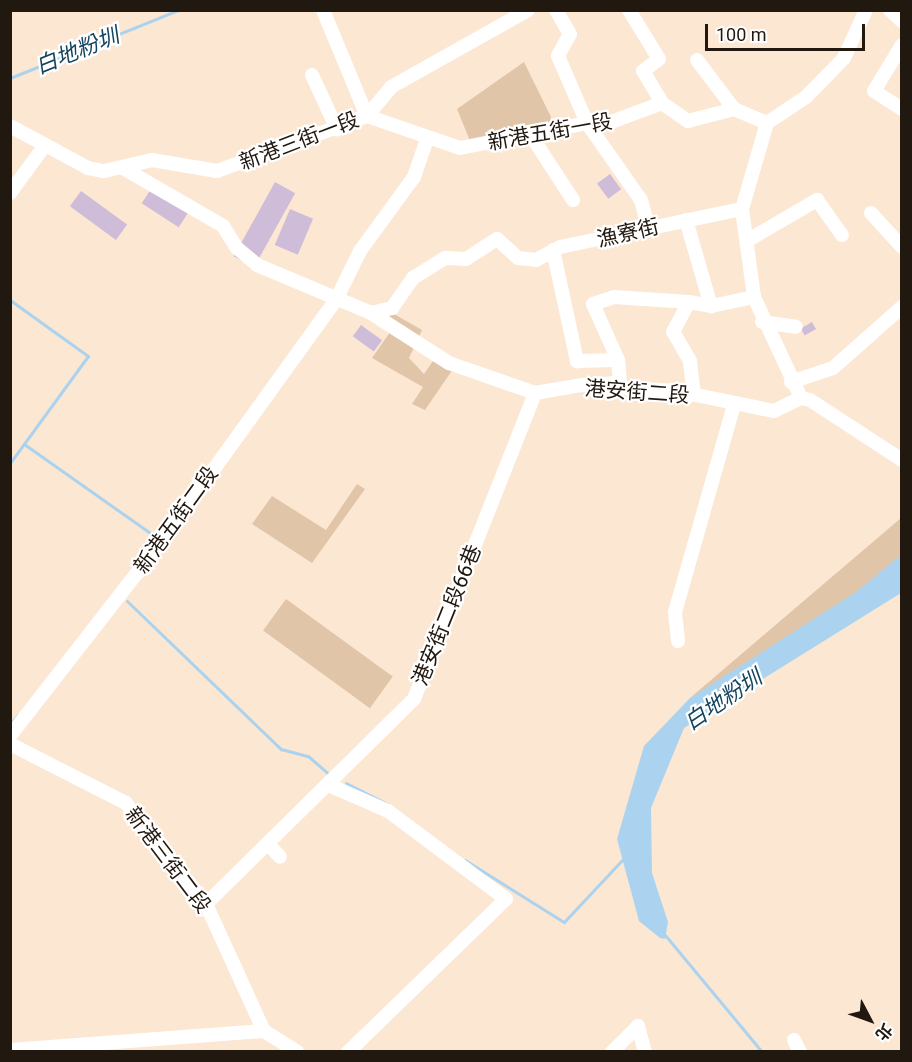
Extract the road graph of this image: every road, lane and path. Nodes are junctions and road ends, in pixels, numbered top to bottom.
1 (323, 10) edge
2 (528, 10) edge
3 (556, 10) edge
4 (629, 10) edge
5 (866, 10) edge
6 (890, 10) edge
7 (902, 21) edge
8 (902, 45) edge
9 (697, 60) dead end
10 (312, 75) dead end
11 (662, 104) junction
12 (734, 109) junction
13 (902, 109) edge
14 (367, 116) junction
15 (587, 123) junction
16 (767, 123) junction
17 (10, 126) edge
18 (338, 129) junction
19 (530, 134) junction
20 (427, 139) junction
21 (43, 148) junction
22 (123, 168) junction
23 (10, 193) edge
24 (573, 200) dead end
25 (742, 209) junction
26 (872, 213) dead end
27 (686, 220) junction
28 (649, 230) junction
29 (842, 235) dead end
30 (750, 239) junction
31 (902, 247) edge
32 (553, 250) junction
33 (754, 297) junction
34 (336, 300) junction
35 (689, 302) junction
36 (711, 306) junction
37 (902, 307) edge
38 (371, 313) junction
39 (762, 321) junction
40 (796, 327) dead end
41 (618, 360) junction
42 (576, 361) junction
43 (791, 382) junction
44 (588, 386) junction
45 (535, 393) junction
46 (693, 395) junction
47 (801, 398) junction
48 (734, 405) junction
49 (902, 460) edge
50 (678, 641) dead end
51 (10, 736) edge
52 (10, 744) edge
53 (331, 786) junction
54 (269, 845) junction
55 (280, 857) dead end
56 (206, 904) junction
57 (264, 1030) junction
58 (10, 1050) edge
59 (297, 1052) edge
60 (348, 1052) edge
61 (612, 1052) edge
62 (645, 1052) edge

1 - 14 street
2 - 14 street, 新港三街一段
3 - 15 street
4 - 11 street
5 - 16 street
6 - 7 street
8 - 13 street
9 - 12 street
10 - 18 street
11 - 12 street
11 - 15 street, 新港五街一段
12 - 16 street
14 - 18 street, 新港三街一段
14 - 20 street, 新港五街一段
15 - 19 street, 新港五街一段
15 - 28 street
16 - 25 street
17 - 21 street, 新港三街一段
18 - 22 street, 新港三街一段
19 - 20 street, 新港五街一段
19 - 24 street
20 - 34 street
21 - 22 street, 新港三街一段
21 - 23 street
22 - 34 street, 港安街二段
25 - 27 street, 漁寮街
25 - 30 street
26 - 31 street
27 - 28 street, 漁寮街
27 - 36 street
28 - 32 street, 漁寮街
29 - 30 street
30 - 33 street
32 - 38 street, 漁寮街
32 - 42 street
33 - 36 street
33 - 39 street
34 - 38 street, 港安街二段
34 - 51 street, 新港五街二段
35 - 36 street
35 - 41 street
35 - 46 street
37 - 43 street
38 - 45 street, 港安街二段
39 - 40 street
39 - 43 street
41 - 42 street
41 - 44 street
42 - 44 street
43 - 47 street
44 - 45 street, 港安街二段
44 - 46 street, 港安街二段
45 - 53 street, 港安街二段66巷
46 - 48 street, 港安街二段
47 - 48 street, 港安街二段
47 - 49 street
48 - 50 street
52 - 56 street, 新港三街二段
53 - 54 street, 港安街二段66巷
53 - 60 street
54 - 55 street
54 - 56 street, 港安街二段66巷
56 - 57 street, 新港三街二段
57 - 58 street
57 - 59 street
61 - 62 street

